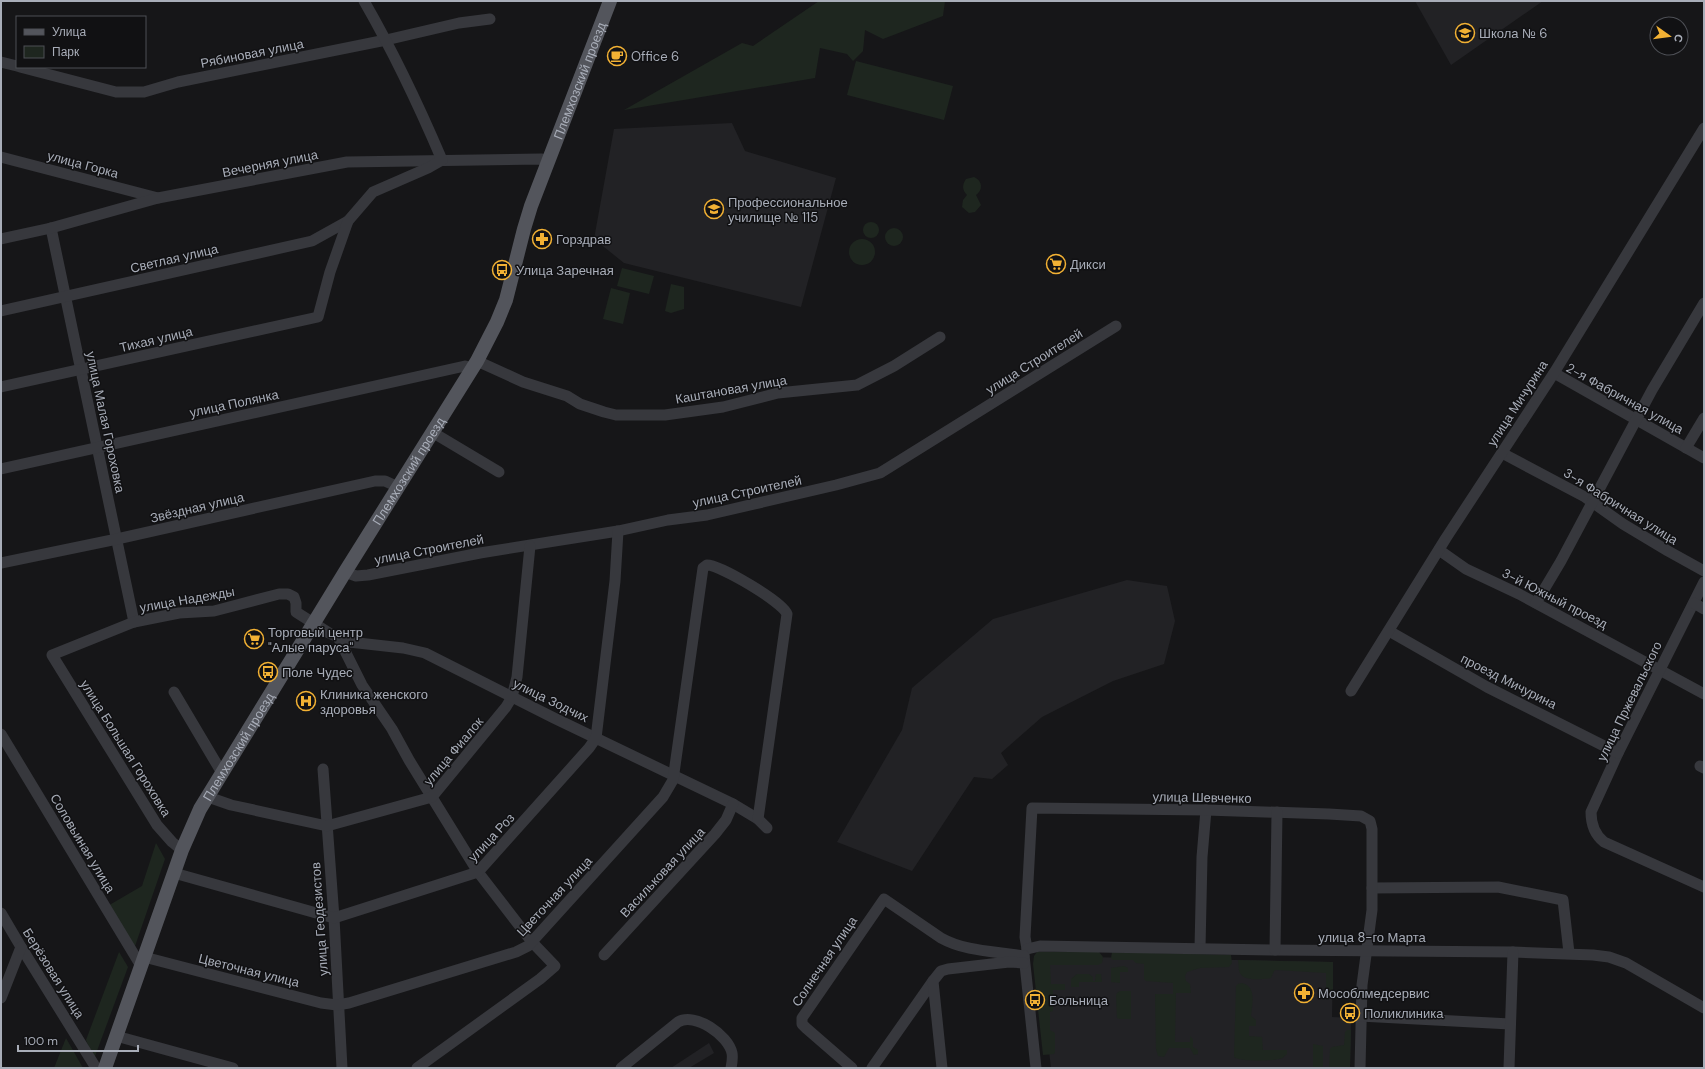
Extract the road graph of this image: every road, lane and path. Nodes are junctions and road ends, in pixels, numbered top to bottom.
1 (364, 1) edge
2 (610, 1) edge
3 (490, 19) dead end
4 (386, 40) junction
5 (1, 62) edge
6 (16, 66) edge
7 (22, 68) edge
8 (1704, 128) edge
9 (1, 157) edge
10 (442, 160) junction
11 (549, 160) junction
12 (158, 198) junction
13 (348, 221) junction
14 (51, 228) junction
15 (1, 239) edge
16 (66, 297) junction
17 (1704, 303) edge
18 (1, 312) edge
19 (1116, 326) dead end
20 (940, 338) dead end
21 (475, 365) junction
22 (80, 370) junction
23 (1554, 373) junction
24 (1, 388) edge
25 (1704, 418) edge
26 (1637, 419) junction
27 (432, 432) junction
28 (96, 447) junction
29 (1686, 448) junction
30 (1502, 453) junction
31 (1704, 458) edge
32 (1, 469) edge
33 (499, 472) dead end
34 (398, 487) junction
35 (1592, 502) junction
36 (618, 531) junction
37 (117, 539) junction
38 (530, 546) junction
39 (1439, 550) junction
40 (1, 563) edge
41 (1704, 570) edge
42 (345, 572) junction
43 (1704, 582) edge
44 (1536, 603) junction
45 (1694, 603) junction
46 (1704, 609) edge
47 (134, 622) junction
48 (313, 624) junction
49 (1389, 631) junction
50 (338, 638) junction
51 (52, 655) joint
52 (1660, 669) junction
53 (1351, 691) dead end
54 (174, 692) dead end
55 (1704, 694) edge
56 (512, 697) junction
57 (1, 734) edge
58 (596, 738) junction
59 (1618, 753) junction
60 (323, 769) dead end
61 (222, 773) junction
62 (675, 776) junction
63 (208, 797) junction
64 (432, 798) junction
65 (733, 804) junction
66 (1206, 810) junction
67 (1277, 812) junction
68 (758, 819) junction
69 (327, 826) junction
70 (767, 828) dead end
71 (182, 850) junction
72 (174, 872) junction
73 (478, 872) junction
74 (1702, 883) edge
75 (1372, 888) junction
76 (1, 913) edge
77 (334, 918) junction
78 (532, 942) junction
79 (21, 947) junction
80 (1200, 948) junction
81 (1275, 950) junction
82 (1368, 951) junction
83 (1513, 952) junction
84 (1569, 953) junction
85 (604, 955) dead end
86 (1025, 956) junction
87 (142, 962) junction
88 (933, 981) junction
89 (1, 998) edge
90 (339, 1005) junction
91 (1704, 1008) edge
92 (1360, 1016) junction
93 (1510, 1024) junction
94 (116, 1036) junction
95 (96, 1068) edge
96 (104, 1068) edge
97 (234, 1068) edge
98 (342, 1068) edge
99 (417, 1068) edge
100 (621, 1068) edge
101 (730, 1068) edge
102 (852, 1068) edge
103 (872, 1068) edge
104 (942, 1068) edge
105 (1036, 1068) edge
106 (1360, 1068) edge
107 (1510, 1068) edge

1 - 4 street
2 - 11 main road, Племхозский проезд
3 - 4 street, Рябиновая улица
4 - 7 street, Рябиновая улица
4 - 10 street
5 - 6 street, Рябиновая улица
8 - 23 street, улица Мичурина
9 - 12 street, улица Горка
10 - 11 street, Вечерняя улица
10 - 12 street, Вечерняя улица
10 - 13 street
11 - 21 main road, Племхозский проезд
12 - 14 street, Вечерняя улица
13 - 16 street, Светлая улица
13 - 22 street, Тихая улица
14 - 15 street, Вечерняя улица
14 - 16 street, улица Малая Гороховка
16 - 18 street, Светлая улица
16 - 22 street, улица Малая Гороховка
17 - 26 street
19 - 36 street, улица Строителей
20 - 21 street, Каштановая улица
21 - 27 main road, Племхозский проезд
21 - 28 street, улица Полянка
22 - 24 street, Тихая улица
22 - 28 street, улица Малая Гороховка
23 - 26 street, 2-я Фабричная улица
23 - 30 street, улица Мичурина
25 - 29 street
26 - 29 street, 2-я Фабричная улица
26 - 35 street
27 - 33 street
27 - 34 main road, Племхозский проезд
28 - 32 street, улица Полянка
28 - 37 street, улица Малая Гороховка
29 - 31 street, 2-я Фабричная улица
30 - 35 street, 3-я Фабричная улица
30 - 39 street, улица Мичурина
34 - 37 street, Звёздная улица
34 - 42 main road, Племхозский проезд
35 - 41 street, 3-я Фабричная улица
35 - 44 street
36 - 38 street, улица Строителей
36 - 58 street
37 - 40 street, Звёздная улица
37 - 47 street, улица Малая Гороховка
38 - 42 street, улица Строителей
38 - 56 street, улица Фиалок
39 - 44 street, 3-й Южный проезд
39 - 49 street, улица Мичурина
42 - 48 main road, Племхозский проезд
43 - 45 street, улица Пржевальского
44 - 52 street, 3-й Южный проезд
45 - 46 street
45 - 52 street, улица Пржевальского
47 - 48 street, улица Надежды
47 - 51 street, улица Надежды
48 - 50 street, улица Зодчих
48 - 61 main road, Племхозский проезд
49 - 53 street, улица Мичурина
49 - 59 street, проезд Мичурина
50 - 56 street, улица Зодчих
50 - 64 street
51 - 71 street, улица Большая Гороховка
52 - 55 street, 3-й Южный проезд
52 - 59 street, улица Пржевальского
54 - 61 street
56 - 58 street, улица Зодчих
56 - 64 street, улица Фиалок
57 - 87 street, Соловьиная улица
58 - 62 street, улица Зодчих
58 - 73 street, улица Роз
59 - 74 street, улица Пржевальского
60 - 69 street, улица Геодезистов
61 - 63 main road, Племхозский проезд
62 - 65 street, улица Зодчих
62 - 68 street, Цветочная улица
62 - 78 street, Цветочная улица
63 - 69 street, улица Фиалок
63 - 71 main road, Племхозский проезд
64 - 69 street, улица Фиалок
64 - 73 street
65 - 68 street, улица Зодчих
65 - 85 street, Васильковая улица
66 - 67 street, улица Шевченко
66 - 80 street
66 - 86 street, улица Шевченко
67 - 75 street, улица Шевченко
67 - 81 street
68 - 70 street, улица Зодчих
69 - 77 street, улица Геодезистов
71 - 72 main road, Племхозский проезд
72 - 77 street
72 - 87 main road, Племхозский проезд
73 - 77 street, улица Роз
73 - 78 street
75 - 82 street
75 - 84 street
76 - 79 street, Берёзовая улица
77 - 90 street, улица Геодезистов
78 - 90 street, Цветочная улица
78 - 99 street
79 - 89 street
79 - 95 street, Берёзовая улица
80 - 81 street, улица 8-го Марта
80 - 86 street, улица 8-го Марта
81 - 82 street, улица 8-го Марта
82 - 83 street, улица 8-го Марта
82 - 92 street
83 - 84 street, улица 8-го Марта
83 - 93 street
84 - 91 street, улица 8-го Марта
86 - 88 street
86 - 102 street, Солнечная улица
86 - 105 street
87 - 90 street, Цветочная улица
87 - 94 main road, Племхозский проезд
88 - 103 street
88 - 104 street
90 - 98 street, улица Геодезистов
92 - 93 street
92 - 106 street
93 - 107 street
94 - 96 main road, Племхозский проезд
94 - 97 street
100 - 101 street

